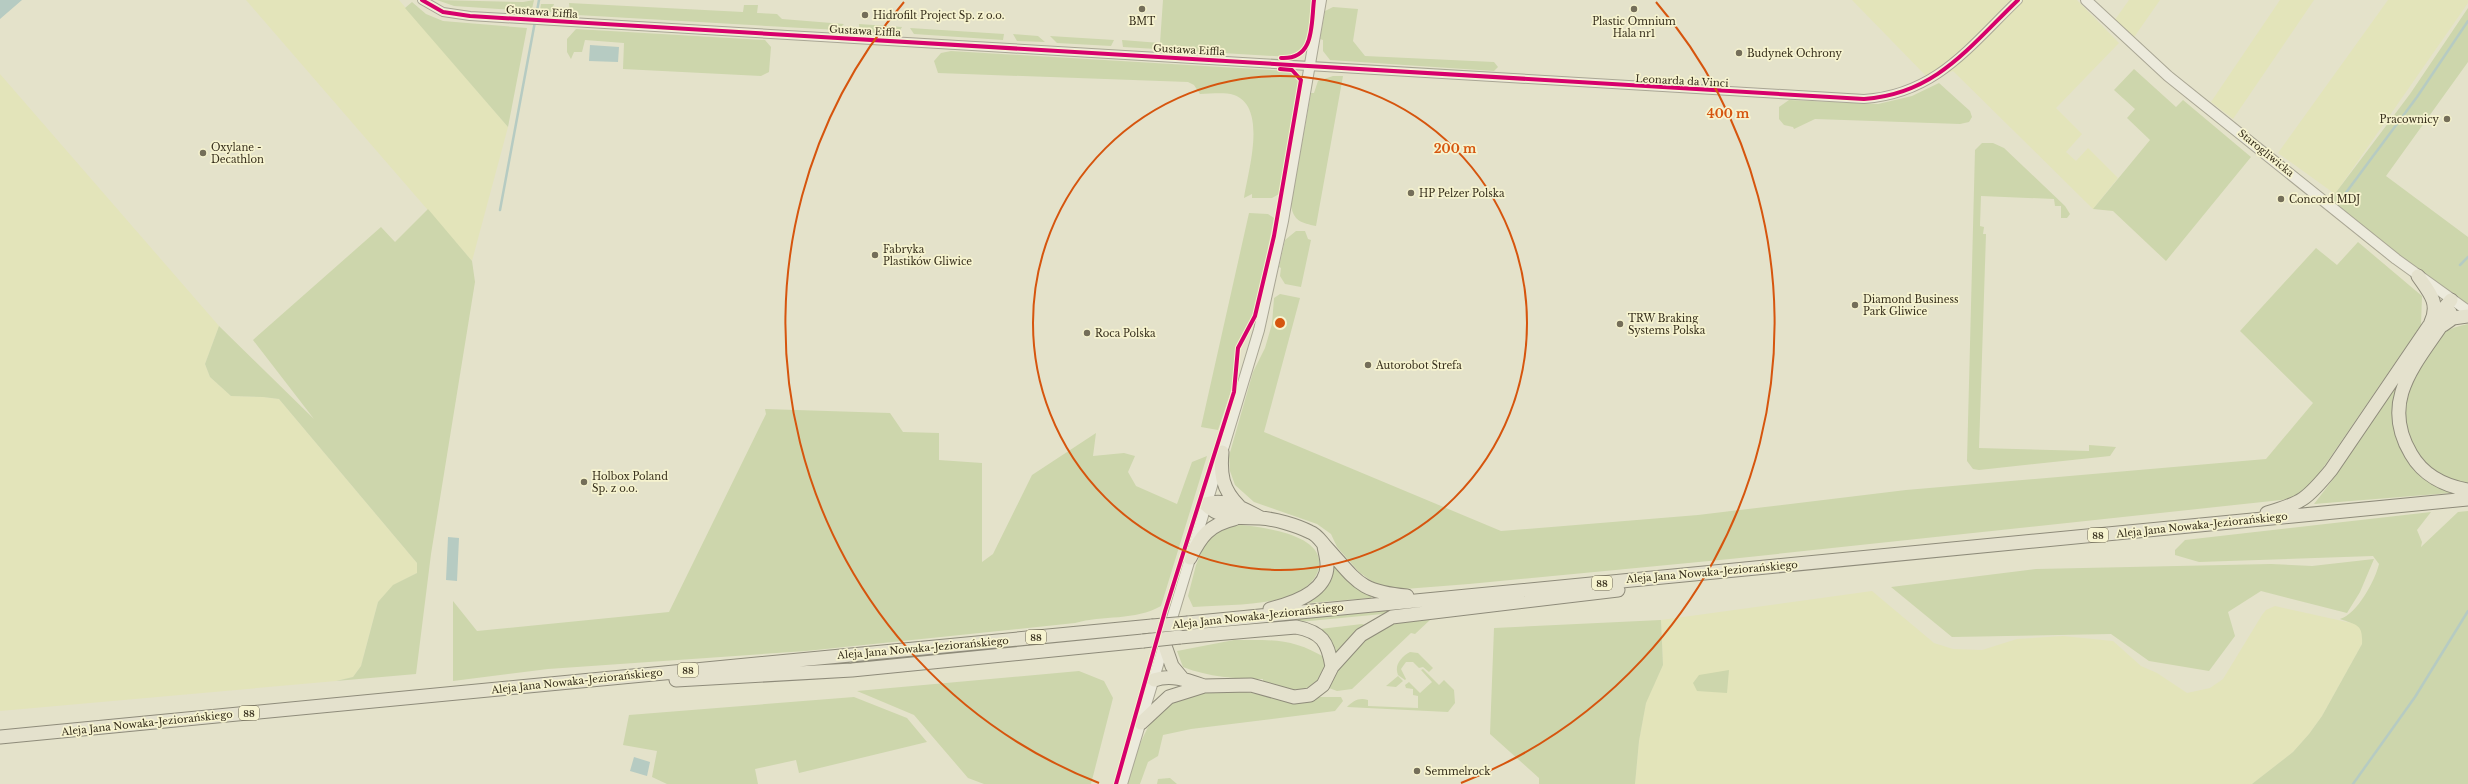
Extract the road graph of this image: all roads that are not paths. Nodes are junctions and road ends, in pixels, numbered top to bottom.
1 (422, 0) edge
2 (1321, 0) edge
3 (2018, 0) edge
4 (2086, 0) edge
5 (1311, 67) junction
6 (2418, 276) junction
7 (2451, 300) junction
8 (2468, 311) edge
9 (2468, 316) edge
10 (2434, 328) junction
11 (1222, 452) junction
12 (2468, 490) edge
13 (2468, 499) edge
14 (1206, 504) junction
15 (1238, 513) junction
16 (2236, 522) junction
17 (1324, 546) junction
18 (1190, 558) junction
19 (1718, 572) junction
20 (1443, 598) junction
21 (1229, 619) junction
22 (1164, 643) junction
23 (1332, 667) junction
24 (1182, 678) junction
25 (605, 679) junction
26 (1154, 680) junction
27 (1204, 686) junction
28 (1178, 693) junction
29 (1141, 723) junction
30 (0, 737) edge
31 (1122, 784) edge

1 - 5 street, Gustawa Eiffla
2 - 5 street
3 - 5 street, Leonarda da Vinci
4 - 6 street, Starogliwicka
5 - 11 street
6 - 7 street, Starogliwicka
6 - 10 main road
7 - 8 street, Starogliwicka
7 - 10 main road
9 - 10 main road
10 - 12 main road
10 - 16 main road
11 - 14 street
11 - 15 main road
13 - 16 main road, Aleja Jana Nowaka-Jeziorańskiego / 88
14 - 15 main road
14 - 18 street
15 - 17 main road
15 - 18 main road
16 - 19 main road, Aleja Jana Nowaka-Jeziorańskiego / 88
17 - 20 main road
17 - 21 main road
18 - 22 street
19 - 20 main road, Aleja Jana Nowaka-Jeziorańskiego / 88
19 - 23 main road
20 - 21 main road, Aleja Jana Nowaka-Jeziorańskiego / 88
21 - 25 main road, Aleja Jana Nowaka-Jeziorańskiego / 88, bridge
22 - 24 main road
22 - 26 street
23 - 25 main road, bridge
23 - 27 main road
24 - 26 main road
24 - 27 main road
25 - 30 main road, Aleja Jana Nowaka-Jeziorańskiego / 88
26 - 28 main road
26 - 29 street
27 - 28 main road
28 - 29 main road
29 - 31 street

